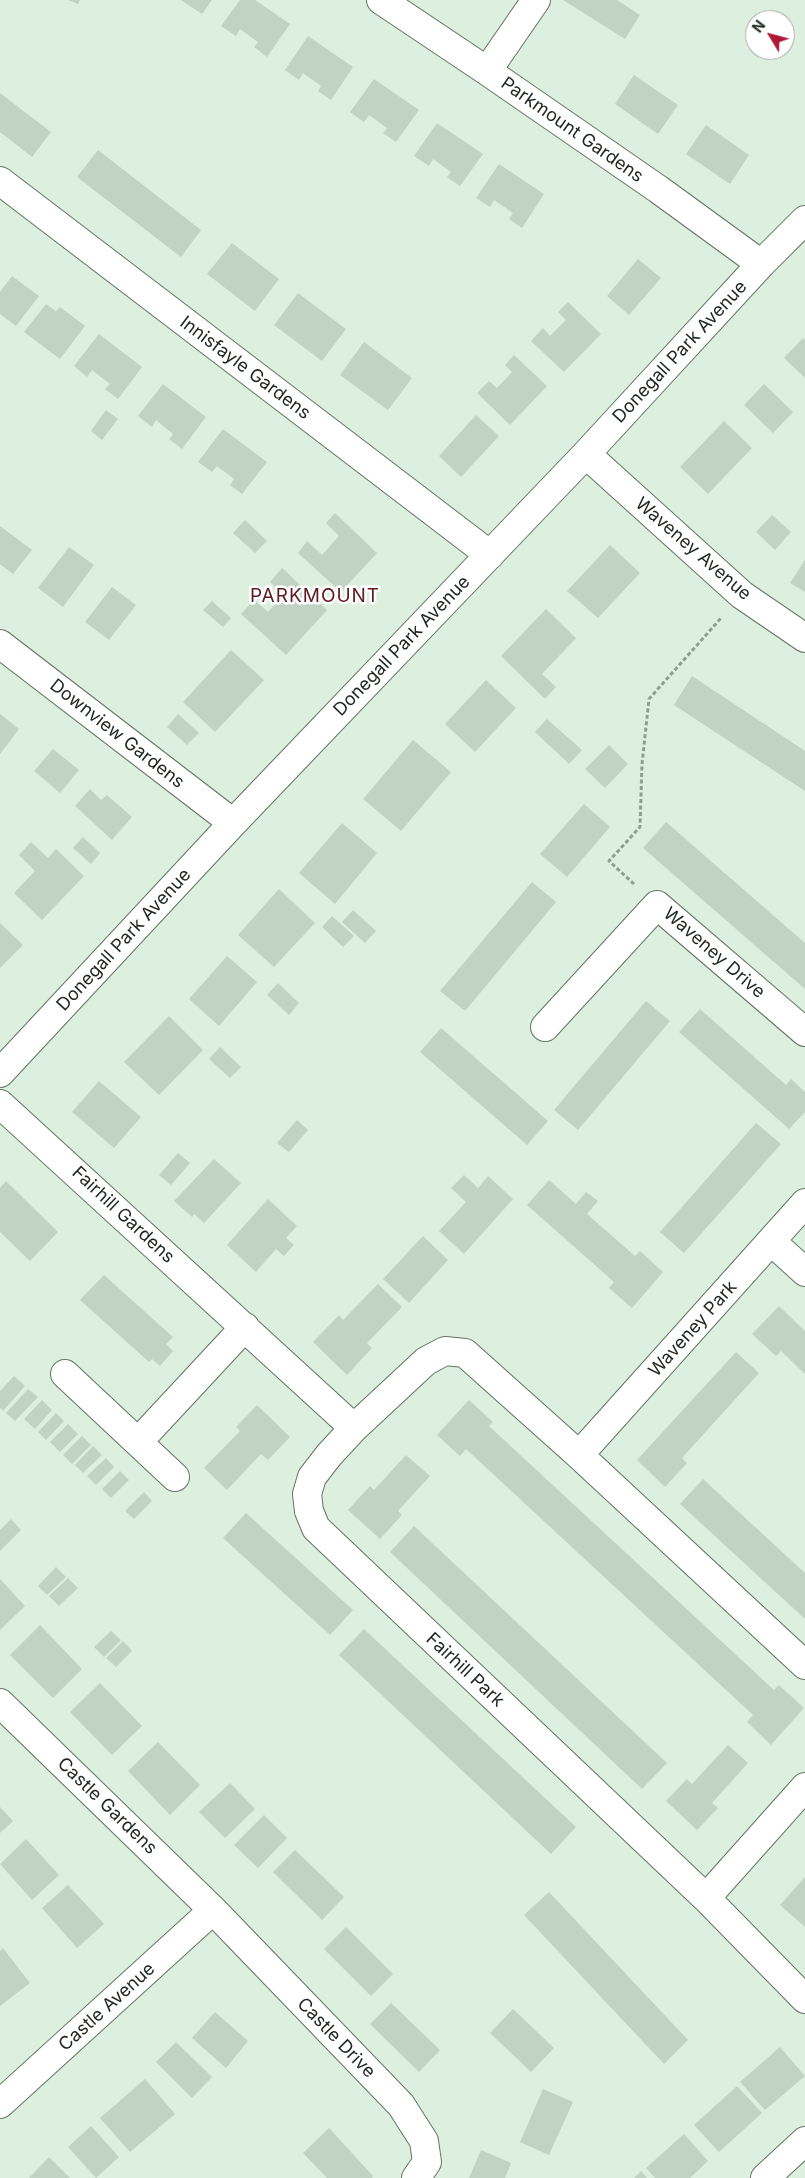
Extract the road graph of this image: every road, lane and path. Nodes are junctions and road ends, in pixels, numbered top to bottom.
1 (381, 0) edge
2 (536, 0) edge
3 (487, 70) junction
4 (0, 181) edge
5 (805, 220) edge
6 (761, 264) junction
7 (586, 454) junction
8 (490, 555) junction
9 (742, 595) junction
10 (805, 638) edge
11 (0, 644) edge
12 (233, 823) junction
13 (657, 905) junction
14 (545, 1027) dead end
15 (805, 1032) edge
16 (0, 1073) edge
17 (0, 1104) edge
18 (805, 1203) edge
19 (772, 1242) junction
20 (805, 1272) edge
21 (245, 1327) junction
22 (65, 1374) dead end
23 (354, 1428) junction
24 (138, 1442) junction
25 (579, 1455) junction
26 (174, 1477) dead end
27 (805, 1665) edge
28 (0, 1702) edge
29 (805, 1787) edge
30 (706, 1898) junction
31 (213, 1910) junction
32 (805, 1999) edge
33 (0, 2104) edge
34 (805, 2141) edge
35 (416, 2178) edge
36 (765, 2178) edge

1 - 3 street, Parkmount Gardens
2 - 3 street
3 - 6 street, Parkmount Gardens
4 - 8 street, Innisfayle Gardens
5 - 6 street, Donegall Park Avenue
6 - 7 street, Donegall Park Avenue
7 - 8 street, Donegall Park Avenue
7 - 9 street, Waveney Avenue
8 - 12 street, Donegall Park Avenue
9 - 10 street, Waveney Avenue
9 - 13 path
11 - 12 street, Downview Gardens
12 - 16 street, Donegall Park Avenue
13 - 14 street, Waveney Drive
13 - 15 street, Waveney Drive
17 - 21 street, Fairhill Gardens
18 - 19 street, Waveney Park
19 - 20 street
19 - 25 street, Waveney Park
21 - 23 street
21 - 24 street
22 - 24 street
23 - 25 street, Fairhill Park
23 - 30 street, Fairhill Park
24 - 26 street
25 - 27 street, Fairhill Park
28 - 31 street, Castle Gardens
29 - 30 street
30 - 32 street, Fairhill Park
31 - 33 street, Castle Avenue
31 - 35 street, Castle Drive
34 - 36 street

